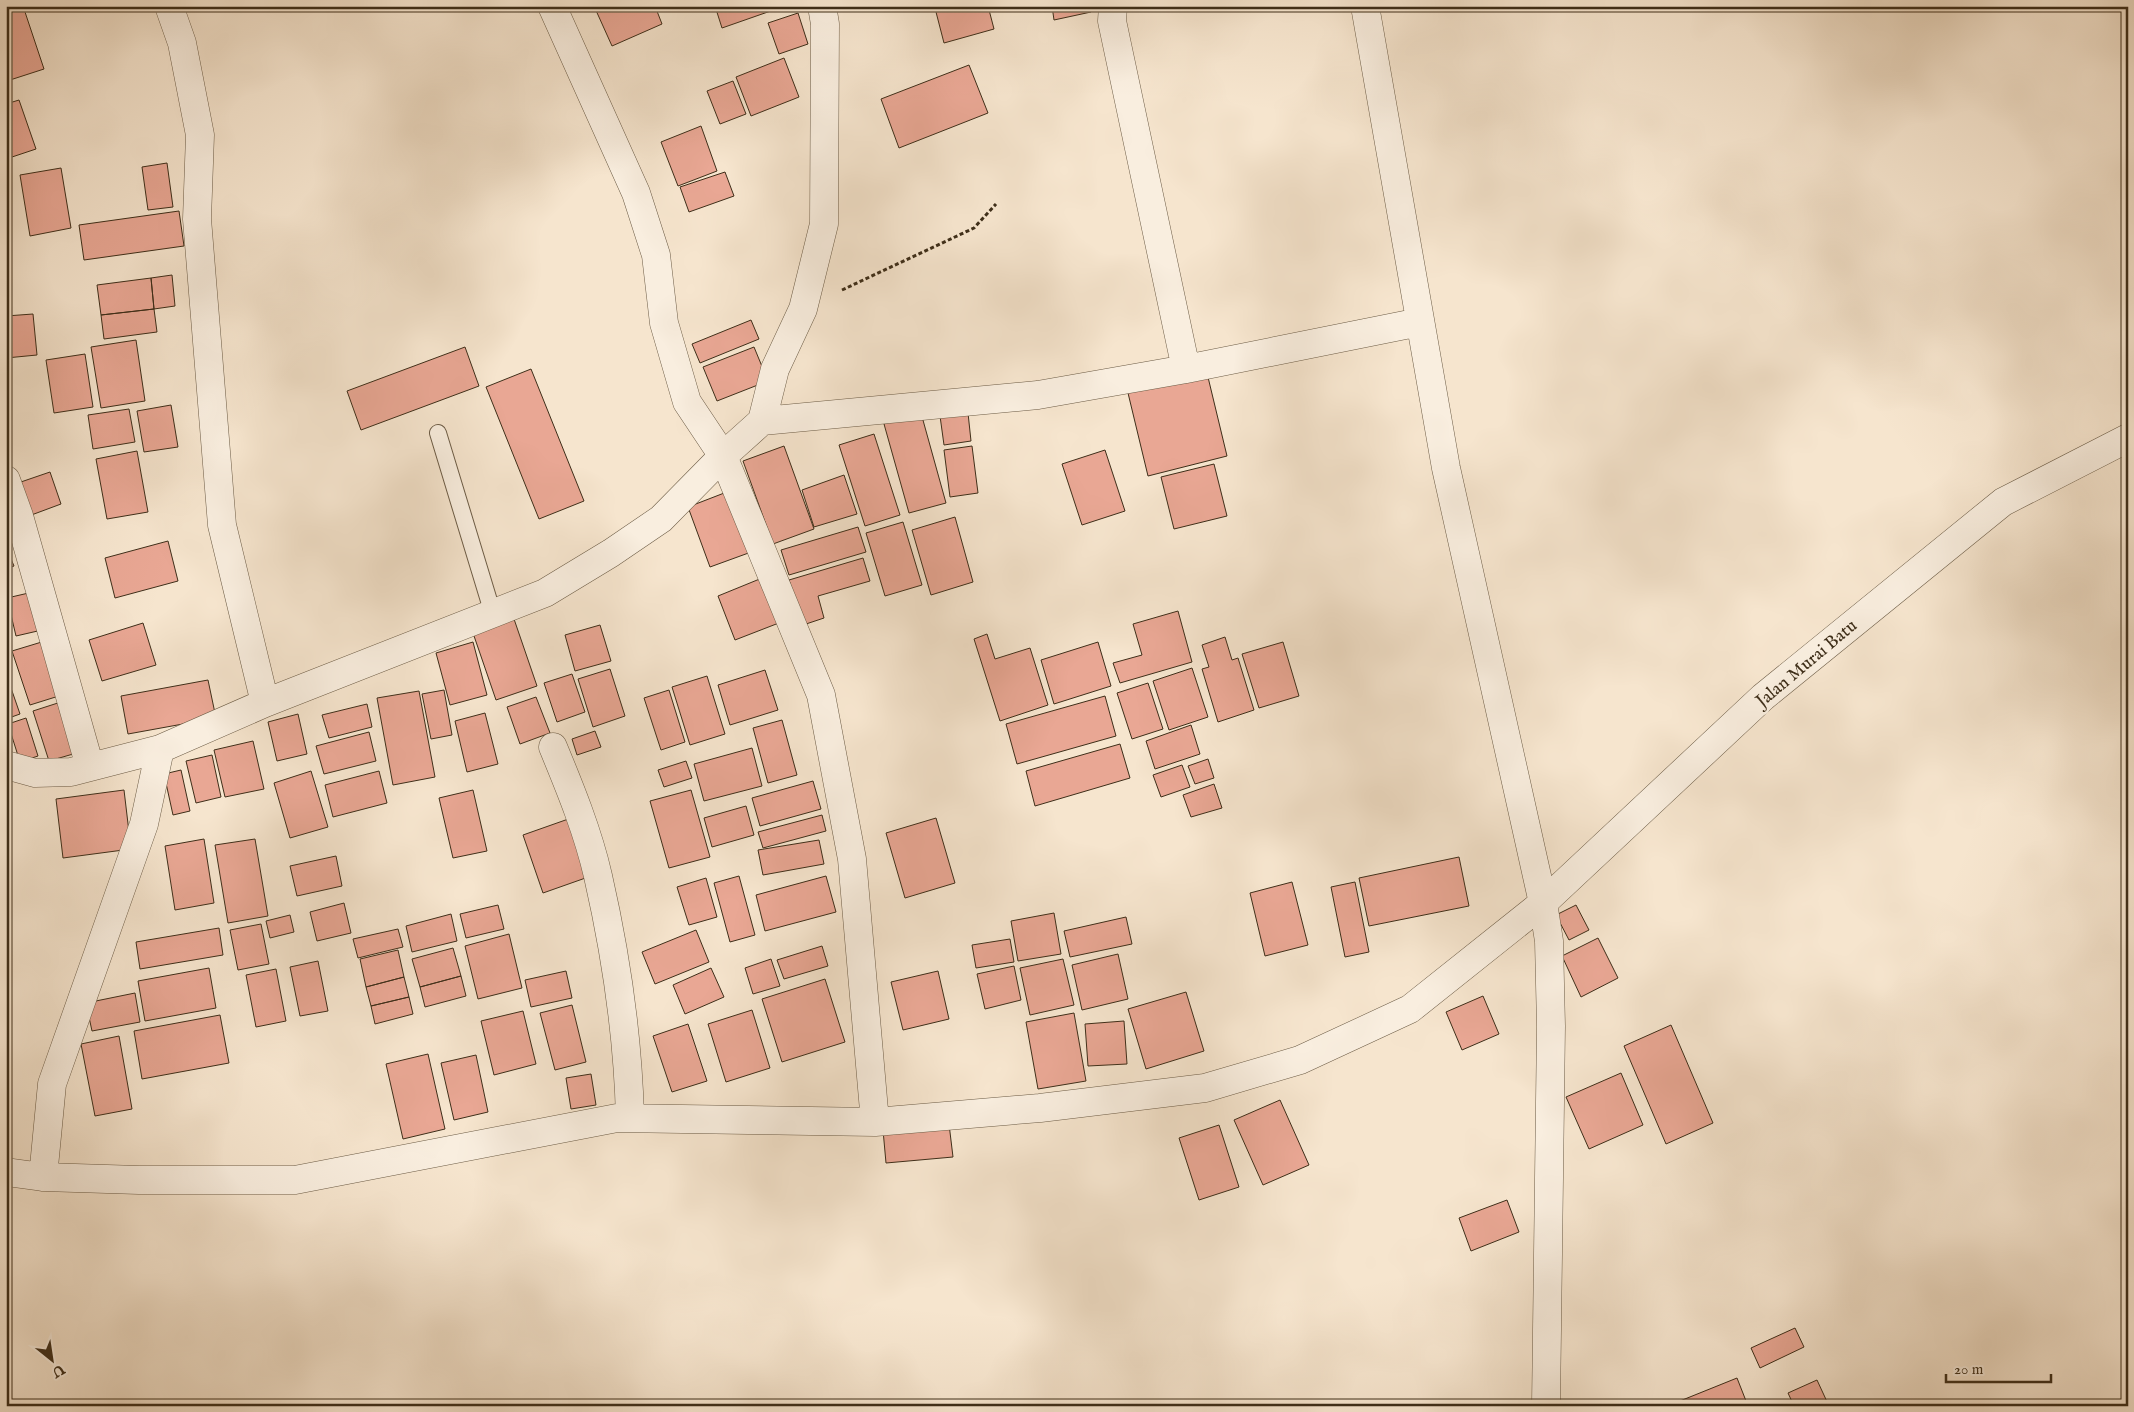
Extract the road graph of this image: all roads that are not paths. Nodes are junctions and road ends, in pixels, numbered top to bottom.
1 (169, 6) edge
2 (552, 6) edge
3 (822, 6) edge
4 (1113, 6) edge
5 (1365, 6) edge
6 (1420, 322) junction
7 (1186, 369) junction
8 (762, 421) junction
9 (438, 434) dead end
10 (2128, 438) edge
11 (723, 456) junction
12 (6, 480) edge
13 (493, 614) junction
14 (265, 703) junction
15 (553, 747) dead end
16 (160, 750) junction
17 (6, 765) edge
18 (90, 767) junction
19 (1543, 903) junction
20 (630, 1118) junction
21 (875, 1122) junction
22 (6, 1172) edge
23 (43, 1177) junction
24 (1546, 1406) edge

1 - 14 street
2 - 11 street
3 - 8 street
4 - 7 street
5 - 6 street
6 - 7 street
6 - 19 street
7 - 8 street
8 - 11 street
9 - 13 lane
10 - 19 street, Jalan Murai Batu
11 - 13 street
11 - 21 street
12 - 18 street
13 - 14 street
14 - 16 street
15 - 20 street
16 - 18 street
16 - 23 street
17 - 18 street
19 - 21 street, Jalan Murai Batu
19 - 24 street
20 - 21 street, Jalan Murai Batu
20 - 23 street, Jalan Murai Batu
22 - 23 street, Jalan Murai Batu

